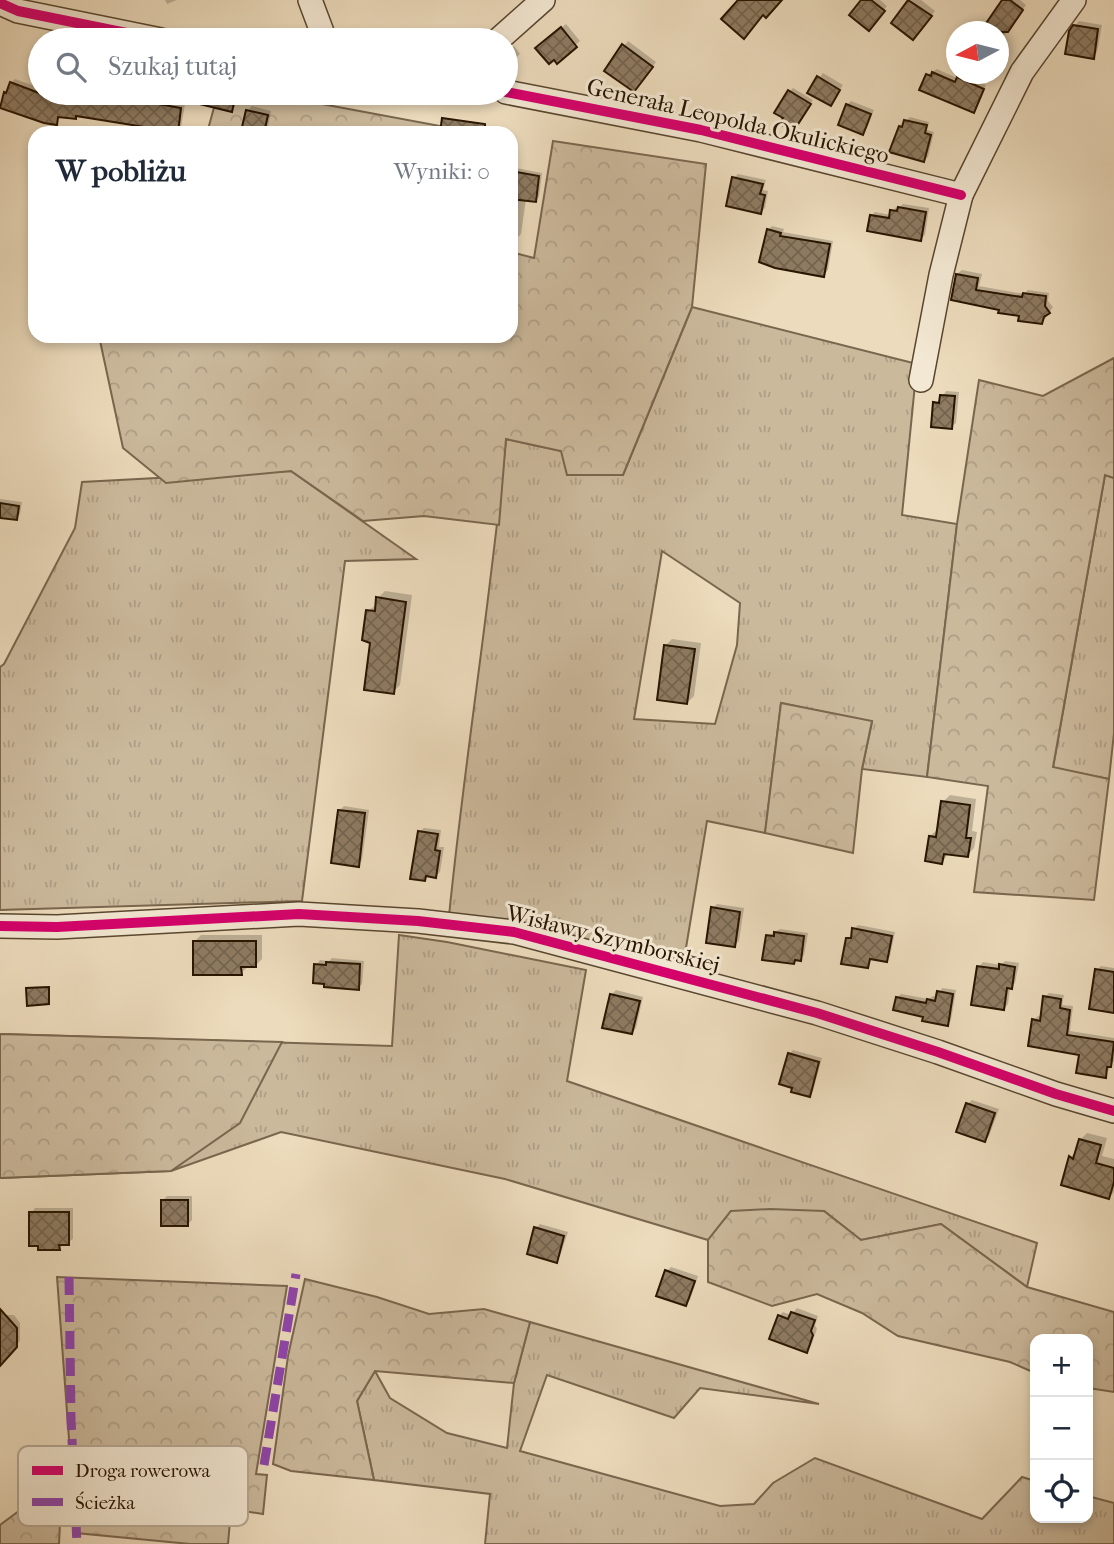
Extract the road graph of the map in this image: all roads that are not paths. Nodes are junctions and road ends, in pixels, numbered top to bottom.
1 (310, 0) edge
2 (543, 0) edge
3 (1074, 0) edge
4 (0, 3) edge
5 (104, 28) edge
6 (320, 28) edge
7 (512, 28) edge
8 (518, 94) edge
9 (961, 195) junction
10 (921, 380) dead end
11 (0, 926) edge
12 (1114, 1111) edge

1 - 6 street
2 - 7 street
3 - 9 street
4 - 5 street
8 - 9 street, Generała Leopolda Okulickiego
9 - 10 street
11 - 12 street, Wisławy Szymborskiej

